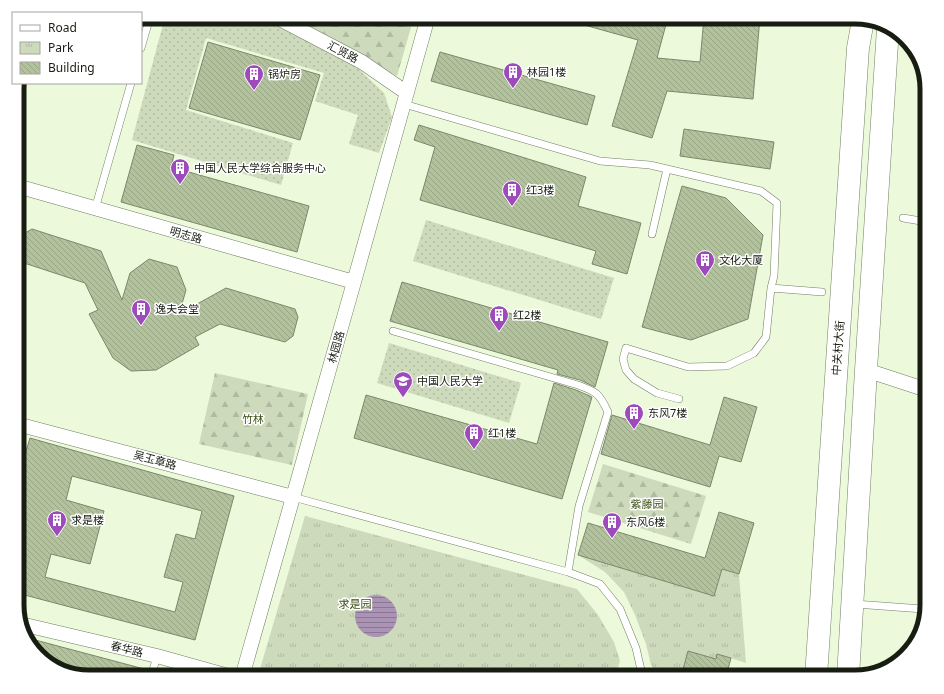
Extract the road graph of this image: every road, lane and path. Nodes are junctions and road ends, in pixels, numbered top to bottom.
1 (148, 24) edge
2 (289, 24) edge
3 (426, 24) edge
4 (862, 25) edge
5 (888, 33) edge
6 (142, 45) edge
7 (131, 84) edge
8 (406, 98) junction
9 (667, 169) junction
10 (24, 188) edge
11 (95, 209) junction
12 (903, 218) dead end
13 (920, 221) edge
14 (652, 234) dead end
15 (354, 282) junction
16 (771, 288) junction
17 (822, 292) dead end
18 (393, 331) dead end
19 (866, 370) junction
20 (920, 388) edge
21 (679, 399) dead end
22 (24, 426) edge
23 (293, 497) junction
24 (568, 572) junction
25 (852, 604) junction
26 (920, 609) edge
27 (27, 626) edge
28 (156, 656) junction
29 (153, 670) edge
30 (207, 670) edge
31 (244, 670) edge
32 (641, 670) edge
33 (816, 670) edge
34 (848, 670) edge

1 - 6 lane
2 - 8 street, 汇贤路
3 - 8 street, 林园路
4 - 33 main road, 中关村大街
5 - 19 main road
7 - 11 lane
8 - 9 lane
8 - 15 street, 林园路
9 - 14 lane
9 - 16 lane
10 - 11 street, 明志路
11 - 15 street, 明志路
12 - 13 lane
15 - 23 street, 林园路
16 - 17 lane
16 - 21 lane
18 - 24 lane
19 - 20 street
19 - 25 main road
22 - 23 street, 吴玉章路
23 - 24 lane
23 - 31 street, 林园路
24 - 32 lane
25 - 26 lane
25 - 34 main road
27 - 28 street, 春华路
28 - 29 lane
28 - 30 street, 春华路

